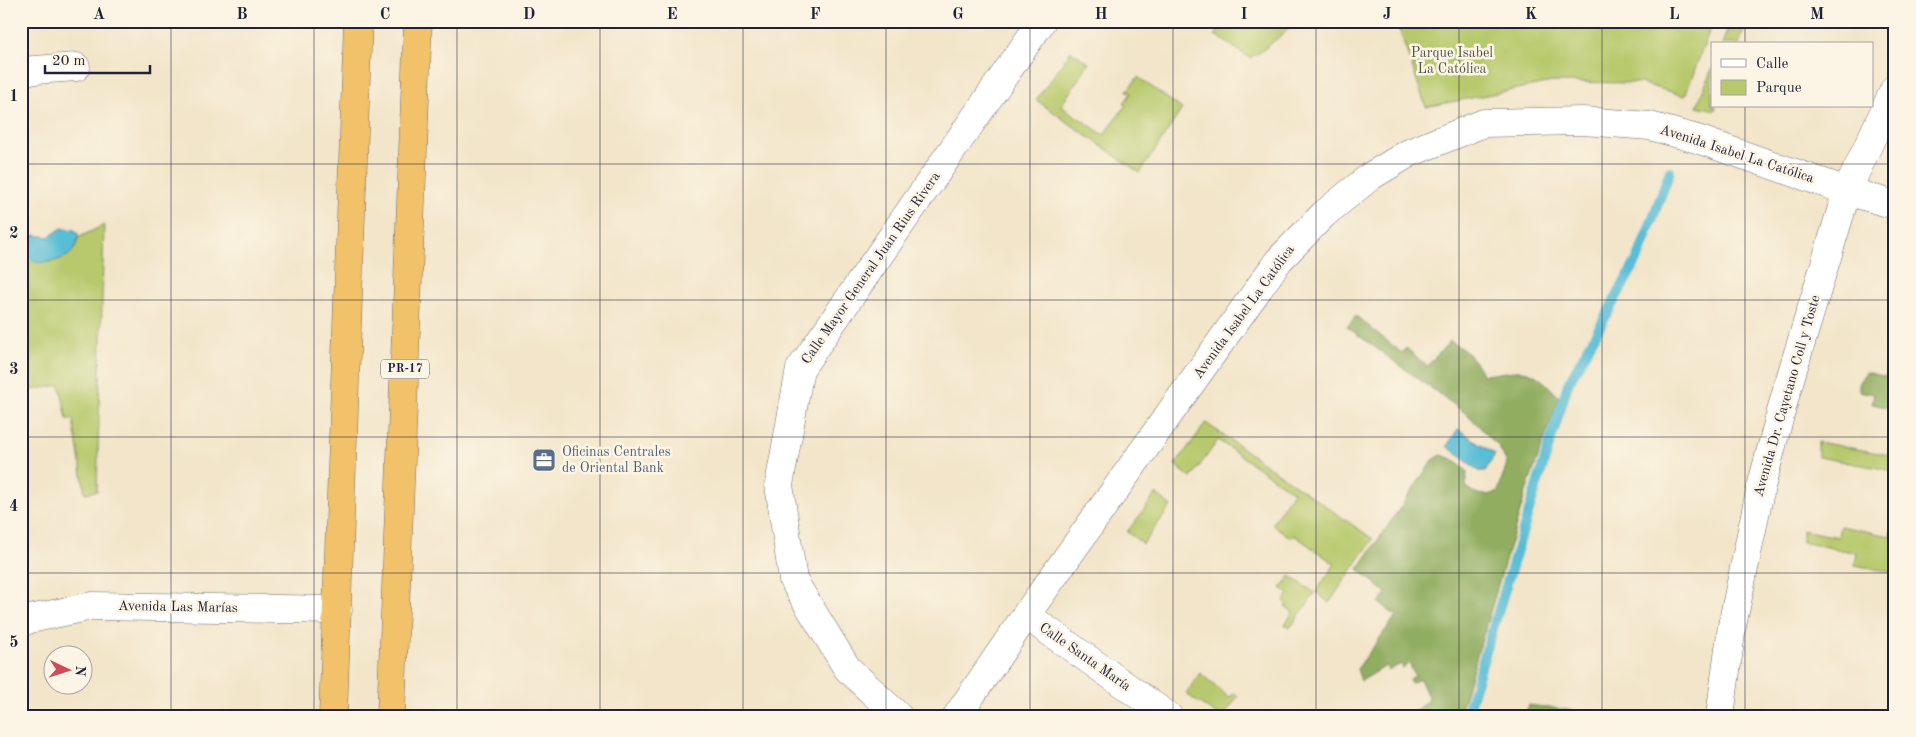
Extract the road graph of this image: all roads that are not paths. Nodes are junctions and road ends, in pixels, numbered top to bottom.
1 (358, 21) edge
2 (418, 21) edge
3 (1042, 21) edge
4 (76, 67) dead end
5 (21, 70) edge
6 (1895, 88) edge
7 (1847, 191) junction
8 (1895, 205) edge
9 (338, 610) junction
10 (1026, 615) junction
11 (21, 624) edge
12 (333, 716) edge
13 (391, 716) edge
14 (898, 716) edge
15 (957, 716) edge
16 (1168, 716) edge
17 (1720, 716) edge

1 - 9 highway
2 - 13 highway, PR-17
3 - 14 street, Calle Mayor General Juan Rius Rivera
4 - 5 street
6 - 7 street, Avenida Dr. Cayetano Coll y Toste
7 - 8 street, Avenida Isabel La Católica
7 - 10 street, Avenida Isabel La Católica
7 - 17 street, Avenida Dr. Cayetano Coll y Toste
9 - 11 street, Avenida Las Marías
9 - 12 highway
10 - 15 street, Avenida Isabel La Católica
10 - 16 street, Calle Santa María

